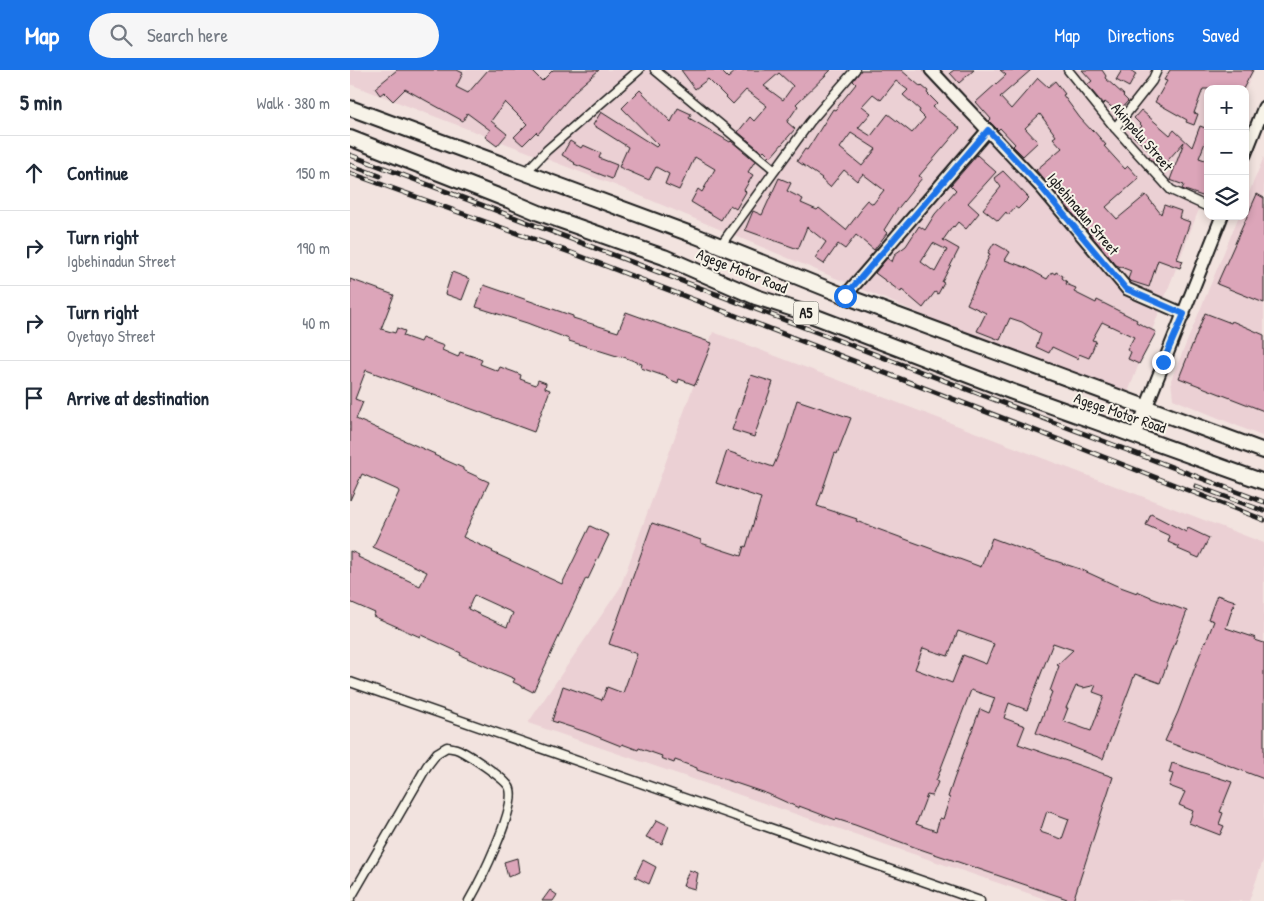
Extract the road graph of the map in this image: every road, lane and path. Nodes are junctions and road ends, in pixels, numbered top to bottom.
1 (639, 70) edge
2 (655, 70) edge
3 (855, 70) edge
4 (931, 70) edge
5 (1068, 70) edge
6 (1158, 70) edge
7 (1264, 107) edge
8 (350, 108) edge
9 (1115, 128) junction
10 (988, 130) junction
11 (350, 138) edge
12 (1249, 145) edge
13 (775, 170) junction
14 (525, 173) junction
15 (1204, 205) edge
16 (1220, 220) edge
17 (720, 246) junction
18 (845, 296) junction
19 (1184, 314) junction
20 (1146, 408) junction
21 (1135, 435) junction
22 (1264, 451) edge
23 (1264, 482) edge
24 (350, 682) edge
25 (350, 899) edge
26 (468, 901) edge
27 (980, 901) edge

1 - 14 street
2 - 13 street
3 - 13 street
4 - 10 street, Igbehinadun Street
5 - 9 street, Akinpelu Street
6 - 9 street
7 - 12 street
8 - 14 highway, Agege Motor Road / A5
9 - 15 street, Akinpelu Street
10 - 18 street
10 - 19 street, Igbehinadun Street
11 - 21 highway, Agege Motor Road / A5
13 - 17 street
14 - 17 highway, Agege Motor Road / A5
16 - 19 street
17 - 18 highway, Agege Motor Road / A5
18 - 20 highway, Agege Motor Road / A5
19 - 20 street
20 - 21 street
20 - 22 highway, Agege Motor Road / A5
21 - 23 highway, Agege Motor Road / A5
24 - 27 street
25 - 26 street

